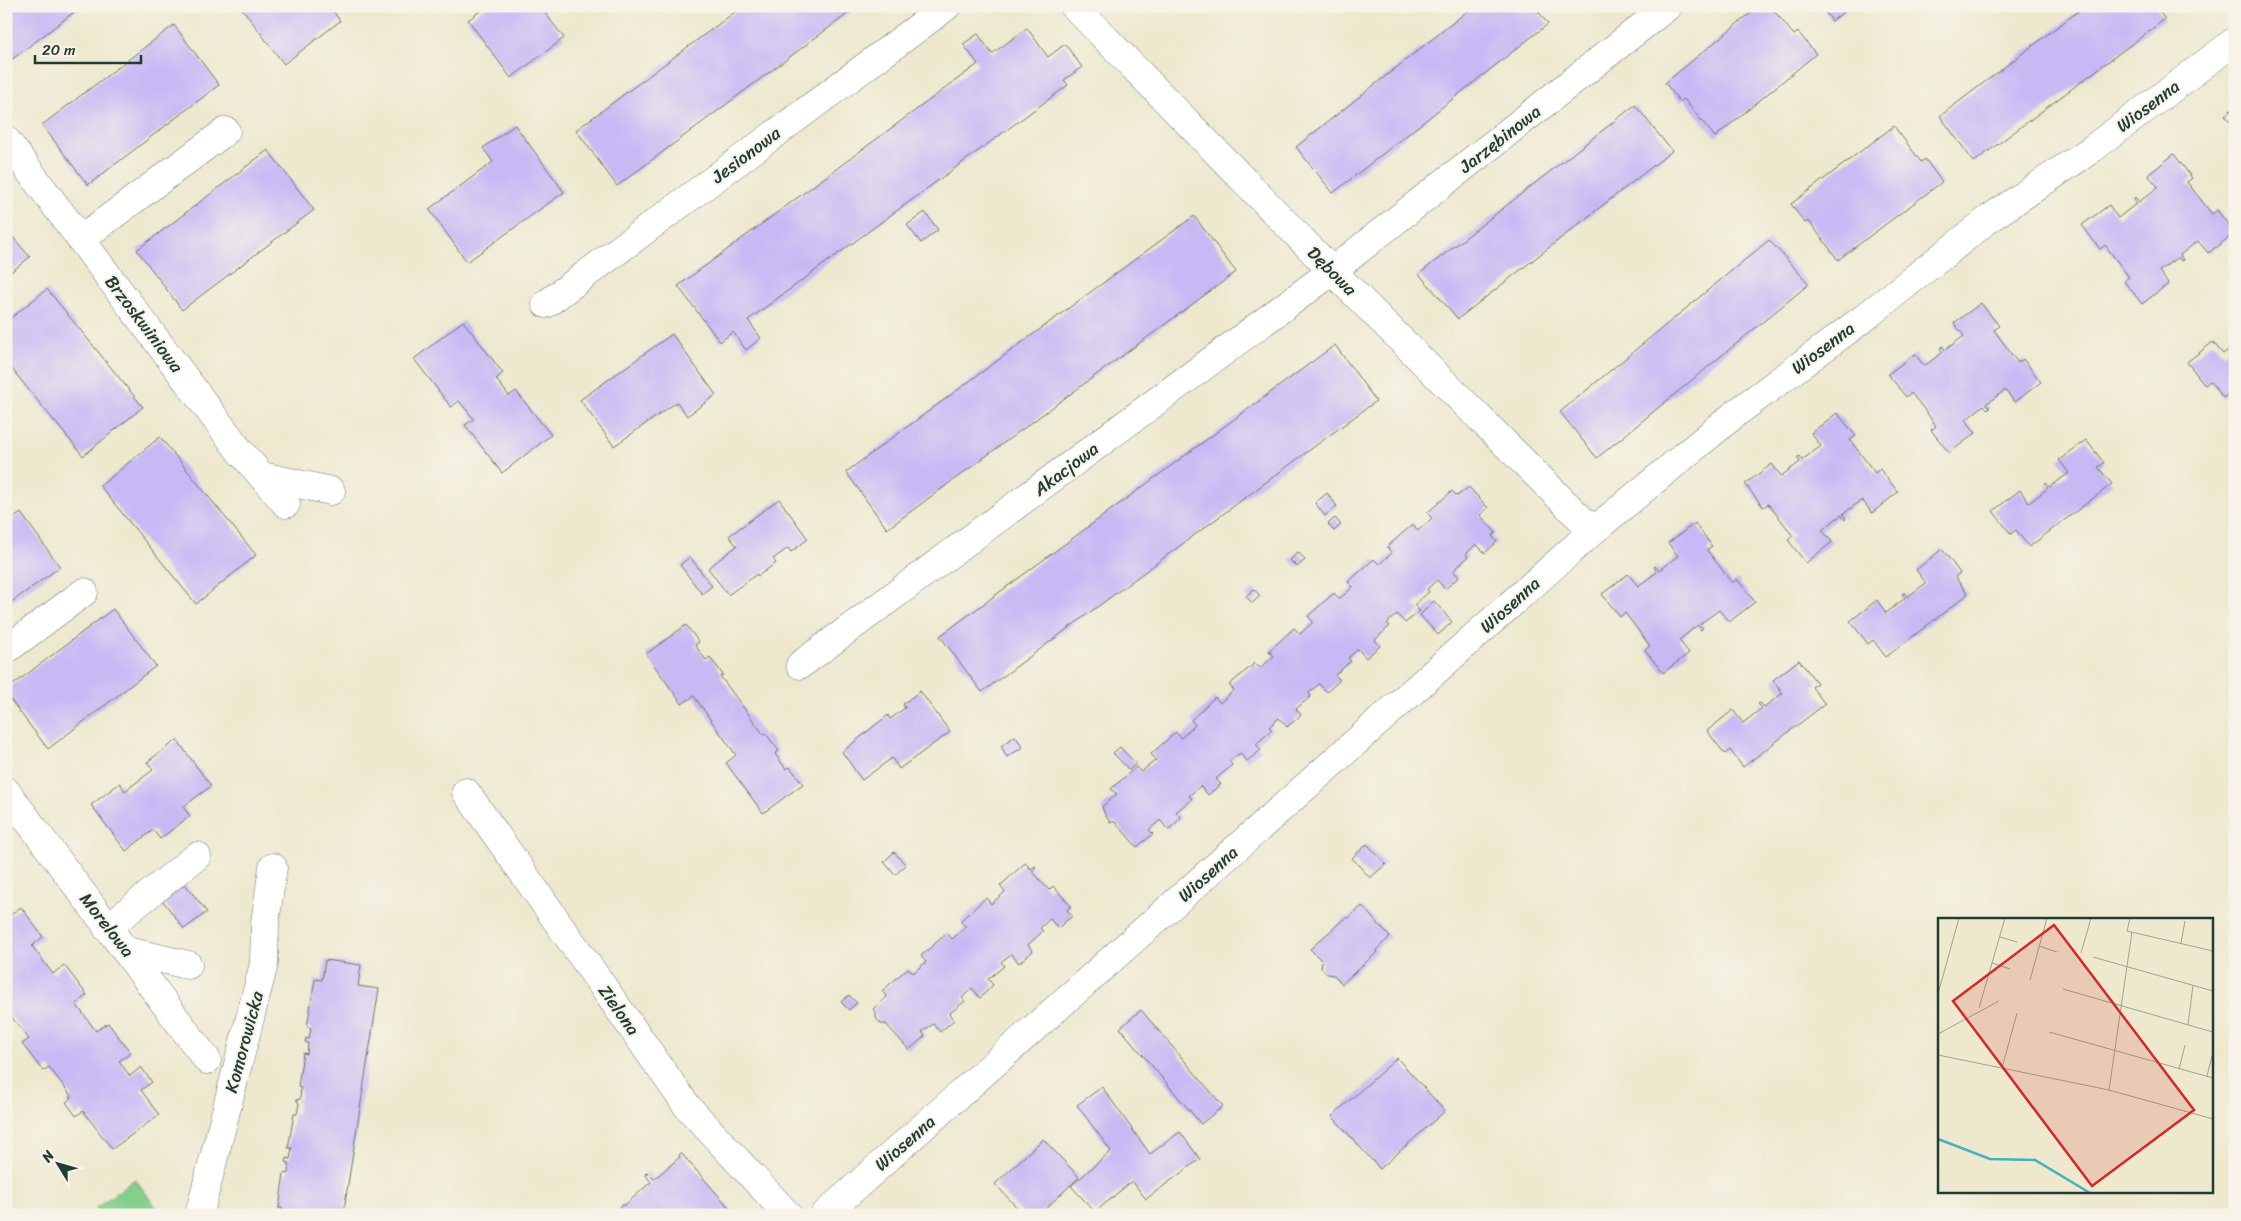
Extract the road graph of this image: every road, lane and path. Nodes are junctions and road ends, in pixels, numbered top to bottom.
1 (947, 6) edge
2 (1074, 6) edge
3 (1668, 6) edge
4 (2235, 41) edge
5 (226, 130) dead end
6 (6, 140) edge
7 (81, 239) junction
8 (1332, 272) junction
9 (546, 304) dead end
10 (262, 476) junction
11 (331, 491) dead end
12 (286, 504) dead end
13 (1593, 531) junction
14 (84, 592) dead end
15 (6, 650) edge
16 (800, 665) dead end
17 (6, 791) edge
18 (466, 792) dead end
19 (197, 856) dead end
20 (273, 867) dead end
21 (107, 928) junction
22 (127, 951) junction
23 (188, 965) dead end
24 (207, 1060) dead end
25 (199, 1215) edge
26 (788, 1215) edge
27 (824, 1215) edge

1 - 9 street, Jesionowa
2 - 8 street, Dębowa
3 - 8 street, Jarzębinowa
4 - 13 street, Wiosenna
5 - 7 street
6 - 7 street, Brzoskwiniowa
7 - 10 street, Brzoskwiniowa
8 - 13 street, Dębowa
8 - 16 street, Akacjowa
10 - 11 street
10 - 12 street, Brzoskwiniowa
13 - 27 street, Wiosenna
14 - 15 street
17 - 21 street, Morelowa
18 - 26 street, Zielona
19 - 21 street
20 - 25 street, Komorowicka
21 - 22 street, Morelowa
22 - 23 street
22 - 24 street, Morelowa

